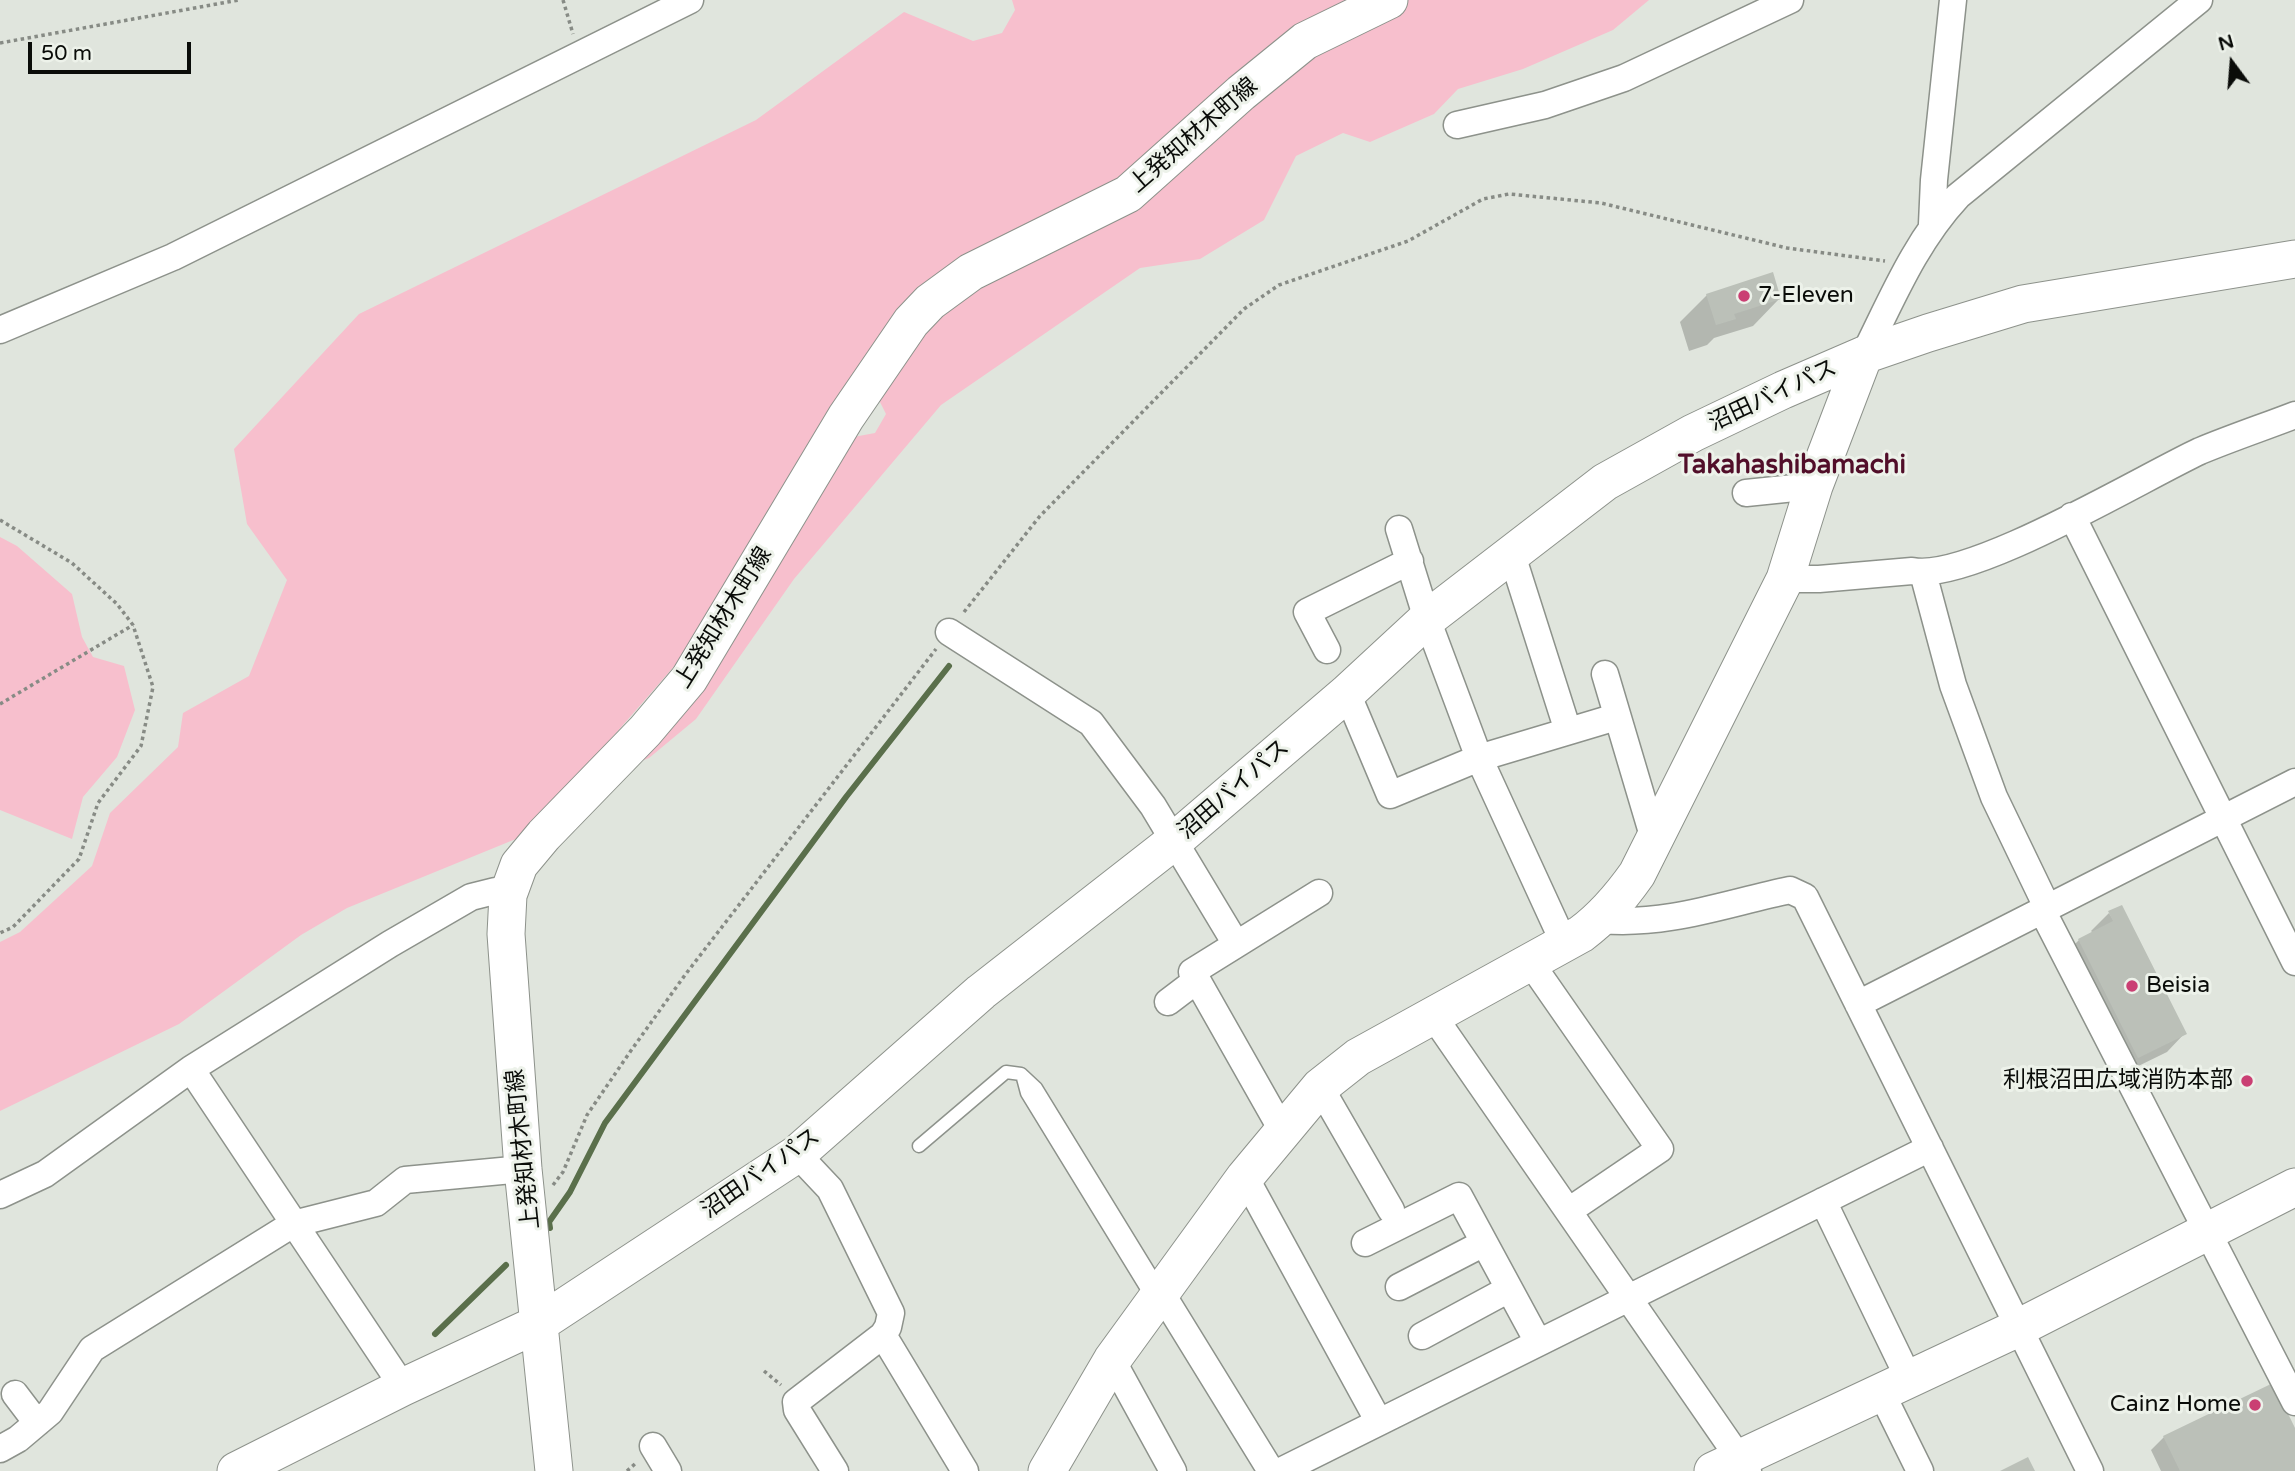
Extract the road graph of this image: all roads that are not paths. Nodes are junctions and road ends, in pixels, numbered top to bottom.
1 (690, 0) edge
2 (1389, 0) edge
3 (1790, 0) edge
4 (1952, 0) edge
5 (2199, 0) edge
6 (1457, 125) dead end
7 (1932, 223) junction
8 (2295, 259) edge
9 (0, 330) edge
10 (1864, 355) junction
11 (2295, 415) edge
12 (1814, 486) junction
13 (1746, 493) dead end
14 (2072, 516) junction
15 (1399, 529) dead end
16 (1511, 552) junction
17 (1410, 561) junction
18 (1923, 573) junction
19 (1785, 579) junction
20 (1427, 619) junction
21 (949, 632) road end
22 (1326, 650) dead end
23 (1605, 674) dead end
24 (1347, 693) junction
25 (1616, 717) junction
26 (1568, 731) junction
27 (1479, 758) junction
28 (2295, 782) edge
29 (2223, 817) junction
30 (1654, 839) junction
31 (1173, 842) junction
32 (1319, 893) dead end
33 (508, 895) junction
34 (2045, 909) junction
35 (1601, 920) junction
36 (1564, 943) junction
37 (1236, 944) junction
38 (1530, 962) junction
39 (2295, 962) edge
40 (1197, 981) junction
41 (1168, 1002) dead end
42 (1858, 1004) junction
43 (1434, 1017) junction
44 (191, 1069) junction
45 (1320, 1087) junction
46 (1283, 1130) junction
47 (919, 1146) dead end
48 (1930, 1148) junction
49 (797, 1154) junction
50 (523, 1169) junction
51 (1245, 1177) junction
52 (2295, 1187) edge
53 (0, 1195) edge
54 (1823, 1201) junction
55 (1391, 1210) dead end
56 (1570, 1210) junction
57 (293, 1224) junction
58 (2207, 1230) junction
59 (1365, 1243) dead end
60 (1484, 1243) junction
61 (1399, 1287) dead end
62 (1509, 1289) junction
63 (1629, 1296) junction
64 (1159, 1298) junction
65 (540, 1323) junction
66 (2018, 1328) junction
67 (883, 1335) junction
68 (1422, 1336) dead end
69 (1538, 1342) junction
70 (1112, 1360) junction
71 (1895, 1385) junction
72 (403, 1387) junction
73 (15, 1394) dead end
74 (2295, 1402) edge
75 (1379, 1422) junction
76 (37, 1423) junction
77 (653, 1447) dead end
78 (0, 1449) edge
79 (1734, 1466) edge
80 (236, 1471) edge
81 (554, 1471) edge
82 (668, 1471) edge
83 (835, 1471) edge
84 (965, 1471) edge
85 (1047, 1471) edge
86 (1172, 1471) edge
87 (1271, 1471) edge
88 (1281, 1471) edge
89 (1920, 1471) edge
90 (2090, 1471) edge

1 - 9 street
2 - 33 street, 上発知材木町線
3 - 6 street
4 - 7 street
5 - 7 street
7 - 10 street
8 - 10 street, 沼田バイパス
10 - 12 street
10 - 16 street, 沼田バイパス
11 - 14 street
12 - 13 street
12 - 19 street
14 - 18 street
14 - 29 street
15 - 17 street
16 - 20 street, 沼田バイパス
16 - 26 street
17 - 20 street
17 - 22 street
18 - 19 street
18 - 34 street
19 - 30 street
20 - 24 street, 沼田バイパス
20 - 27 street
21 - 31 street
23 - 25 street
24 - 27 street
24 - 31 street, 沼田バイパス
25 - 26 street
25 - 30 street
26 - 27 street
27 - 36 street
28 - 29 street
29 - 34 street
29 - 39 street
30 - 35 street
31 - 37 street
31 - 49 street, 沼田バイパス
32 - 37 street
33 - 44 street
33 - 50 street, 上発知材木町線
34 - 42 street
34 - 58 street
35 - 36 street
35 - 42 street
36 - 38 street
37 - 40 street
38 - 43 street
38 - 56 street
40 - 41 street
40 - 46 street
42 - 48 street
43 - 45 street
43 - 56 street
44 - 53 street
44 - 57 street
45 - 46 street
45 - 55 street
46 - 51 street
47 - 64 lane
48 - 54 street
48 - 66 street
49 - 65 street, 沼田バイパス
49 - 67 street
50 - 57 street
50 - 65 street, 上発知材木町線
51 - 64 street
51 - 75 street
52 - 58 street
54 - 63 street
54 - 71 street
56 - 63 street
57 - 72 street
57 - 76 street
58 - 66 street
58 - 74 street
59 - 60 street
60 - 61 street
60 - 62 street
62 - 68 street
62 - 69 street
63 - 69 street
63 - 79 street
64 - 70 street
64 - 87 street
65 - 72 street, 沼田バイパス
65 - 81 street, 上発知材木町線
66 - 71 street
66 - 90 street
67 - 83 street
67 - 84 street
69 - 75 street
70 - 85 street
70 - 86 street
71 - 79 street
71 - 89 street
72 - 80 street, 沼田バイパス
73 - 76 street
75 - 88 street
76 - 78 street
77 - 82 street

